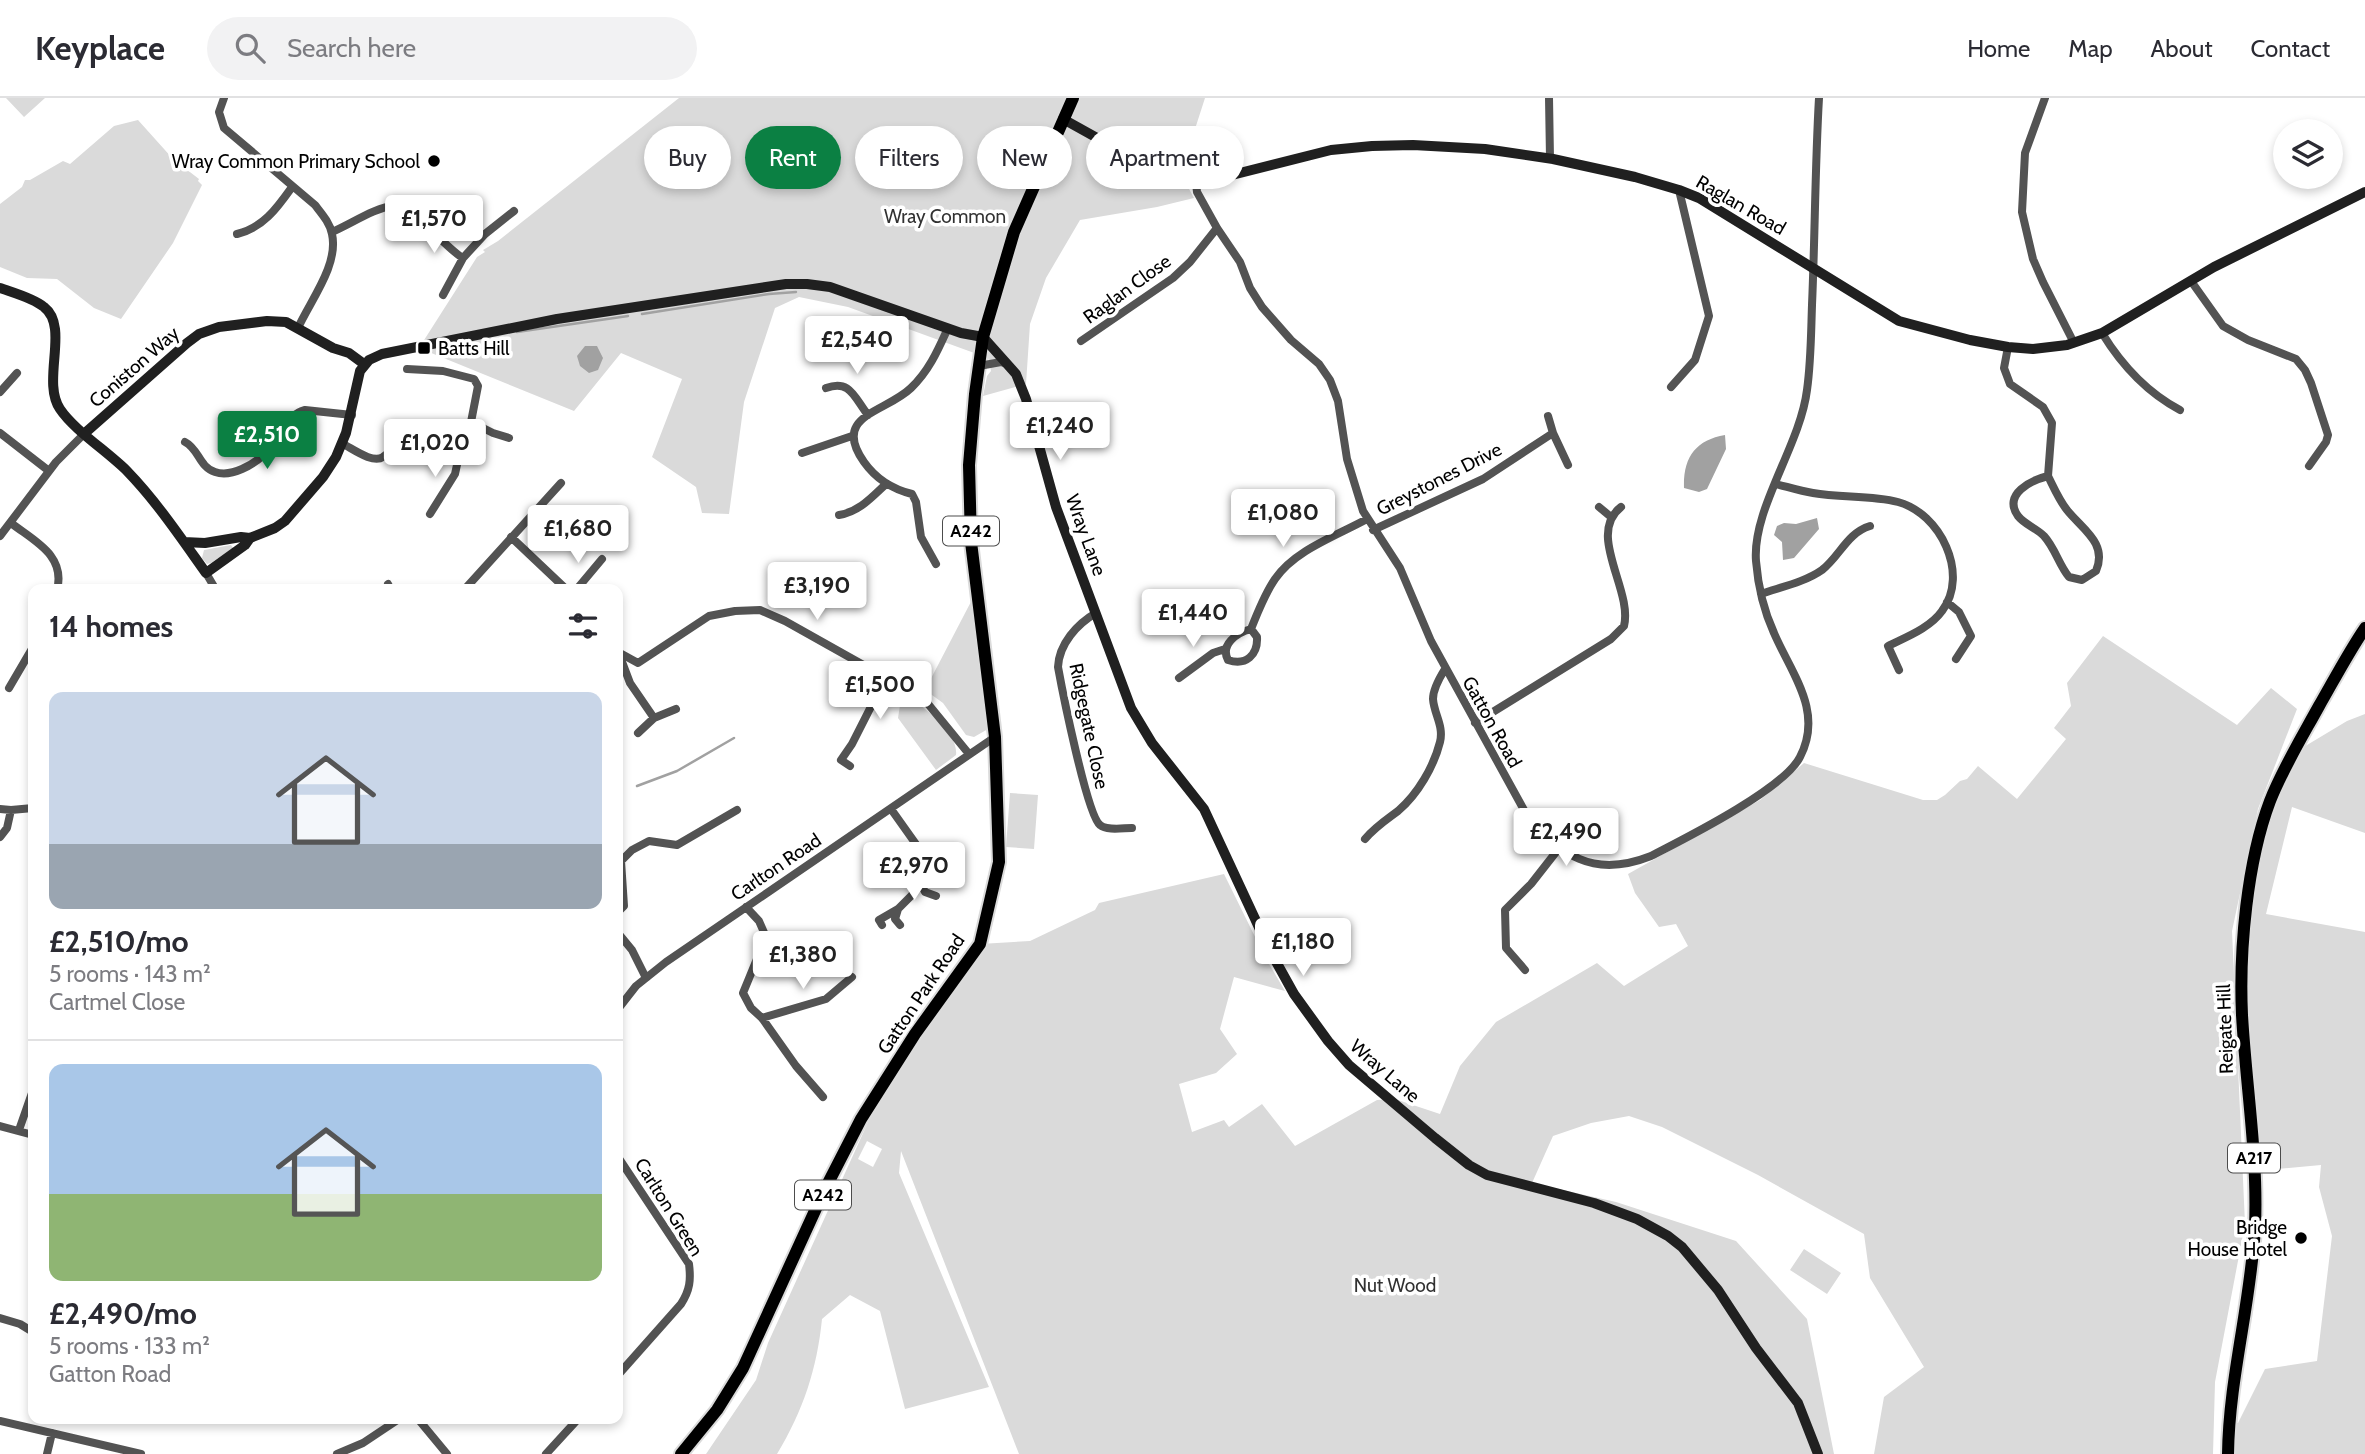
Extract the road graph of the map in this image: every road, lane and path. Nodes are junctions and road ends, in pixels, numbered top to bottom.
1 (224, 98) edge
2 (1073, 98) edge
3 (1549, 98) edge
4 (1819, 98) edge
5 (2046, 98) edge
6 (1063, 119) junction
7 (1086, 132) edge
8 (1550, 158) junction
9 (1244, 172) edge
10 (292, 187) junction
11 (1197, 189) edge
12 (1679, 190) junction
13 (2365, 192) edge
14 (514, 211) dead end
15 (1217, 228) junction
16 (332, 232) junction
17 (237, 234) dead end
18 (463, 258) junction
19 (1813, 269) junction
20 (2191, 281) junction
21 (0, 288) edge
22 (443, 295) dead end
23 (298, 328) junction
24 (948, 328) junction
25 (2102, 333) junction
26 (983, 337) junction
27 (1081, 341) dead end
28 (2074, 343) junction
29 (2008, 347) junction
30 (364, 364) junction
31 (1010, 365) junction
32 (979, 366) junction
33 (407, 369) dead end
34 (17, 373) dead end
35 (1671, 387) dead end
36 (826, 388) dead end
37 (0, 392) edge
38 (2180, 411) dead end
39 (352, 415) junction
40 (868, 415) junction
41 (1548, 416) dead end
42 (471, 422) junction
43 (0, 433) edge
44 (85, 433) junction
45 (1553, 433) junction
46 (852, 436) junction
47 (509, 438) dead end
48 (185, 442) dead end
49 (343, 444) junction
50 (460, 451) junction
51 (802, 453) dead end
52 (1568, 465) dead end
53 (2309, 466) dead end
54 (49, 471) junction
55 (2048, 476) junction
56 (561, 483) dead end
57 (886, 484) junction
58 (1776, 484) junction
59 (1600, 507) dead end
60 (1621, 507) dead end
61 (430, 514) dead end
62 (839, 515) dead end
63 (1611, 517) junction
64 (1367, 519) junction
65 (10, 523) junction
66 (1870, 526) dead end
67 (1373, 530) junction
68 (0, 536) edge
69 (511, 537) junction
70 (250, 538) junction
71 (184, 542) junction
72 (602, 559) dead end
73 (936, 565) dead end
74 (206, 573) junction
75 (58, 584) edge
76 (212, 584) edge
77 (469, 584) edge
78 (561, 584) edge
79 (581, 584) edge
80 (1761, 593) junction
81 (1947, 602) junction
82 (1096, 613) junction
83 (2365, 628) edge
84 (1251, 629) junction
85 (1225, 649) junction
86 (28, 656) edge
87 (623, 656) edge
88 (1956, 659) dead end
89 (638, 663) junction
90 (623, 666) edge
91 (1445, 669) junction
92 (1899, 670) dead end
93 (886, 677) junction
94 (1179, 678) dead end
95 (630, 683) junction
96 (9, 688) dead end
97 (676, 709) dead end
98 (654, 718) junction
99 (1475, 723) junction
100 (638, 733) dead end
101 (995, 737) junction
102 (969, 754) junction
103 (832, 756) dead end
104 (841, 760) junction
105 (850, 766) dead end
106 (28, 808) edge
107 (0, 809) edge
108 (891, 809) junction
109 (11, 810) junction
110 (737, 810) dead end
111 (1132, 828) dead end
112 (0, 837) edge
113 (1365, 839) dead end
114 (1560, 847) junction
115 (623, 859) edge
116 (919, 880) junction
117 (936, 896) dead end
118 (746, 907) junction
119 (898, 909) junction
120 (882, 925) dead end
121 (900, 925) dead end
122 (623, 939) edge
123 (1525, 970) dead end
124 (852, 977) dead end
125 (646, 978) junction
126 (623, 1003) edge
127 (762, 1018) junction
128 (823, 1097) dead end
129 (28, 1104) edge
130 (0, 1126) edge
131 (19, 1130) junction
132 (28, 1133) edge
133 (623, 1165) edge
134 (0, 1318) edge
135 (28, 1329) edge
136 (623, 1369) edge
137 (0, 1421) edge
138 (392, 1424) edge
139 (422, 1424) edge
140 (573, 1424) edge
141 (51, 1433) junction
142 (47, 1454) edge
143 (141, 1454) edge
144 (337, 1454) edge
145 (447, 1454) edge
146 (546, 1454) edge
147 (681, 1454) edge
148 (1818, 1454) edge
149 (2228, 1454) edge

1 - 10 street
2 - 6 main road, A242
3 - 8 street
4 - 19 street, Gatton Road
5 - 28 street
6 - 7 street, Raglan Road
6 - 26 main road, A242
8 - 9 street, Raglan Road
8 - 12 street, Raglan Road
10 - 16 street
10 - 17 street
11 - 15 street, Gatton Road
12 - 19 street, Raglan Road
12 - 35 street
13 - 20 street, Raglan Road
14 - 18 street
15 - 27 street, Raglan Close
15 - 64 street, Gatton Road
16 - 18 street
16 - 23 street
18 - 22 street
19 - 29 street, Raglan Road
19 - 58 street, Gatton Road
20 - 25 street, Raglan Road
20 - 53 street
21 - 44 street
23 - 30 street, Coniston Way
23 - 44 street, Coniston Way
24 - 26 street
24 - 30 street
24 - 40 street
25 - 28 street, Raglan Road
25 - 38 street
26 - 31 street, Wray Lane
26 - 32 main road, Gatton Park Road / A242
28 - 29 street, Raglan Road
29 - 55 street
30 - 39 street
31 - 32 street
31 - 82 street, Wray Lane
32 - 101 main road, Gatton Park Road / A242
33 - 42 street
34 - 37 street
36 - 40 street
39 - 48 street
39 - 49 street
40 - 46 street
41 - 45 street
42 - 47 street
42 - 50 street
43 - 54 street
44 - 54 street
44 - 71 street
45 - 52 street
45 - 67 street, Greystones Drive
46 - 51 street
46 - 57 street
49 - 50 street
49 - 70 street
50 - 61 street
54 - 65 street
55 - 55 street
56 - 69 street
57 - 62 street
57 - 73 street
58 - 80 street, Gatton Road
58 - 81 street
59 - 63 street
60 - 63 street
63 - 99 street
64 - 67 street, Gatton Road
64 - 84 street
65 - 68 street
65 - 75 street
66 - 80 street
67 - 91 street, Gatton Road
69 - 77 street
69 - 78 street
70 - 71 street
70 - 74 street
71 - 74 street
72 - 79 street
74 - 76 street
80 - 114 street, Gatton Road
81 - 88 street
81 - 92 street
82 - 111 street, Ridgegate Close
82 - 148 street, Wray Lane
83 - 149 main road, Reigate Hill / A217
84 - 85 street
84 - 85 street
85 - 94 street
86 - 96 street
87 - 89 street
89 - 93 street
89 - 95 street
90 - 95 street
91 - 99 street, Gatton Road
91 - 113 street
93 - 102 street
93 - 104 street
95 - 98 street
97 - 98 street
98 - 100 street
99 - 114 street, Gatton Road
101 - 102 street, Carlton Road
101 - 147 main road, Gatton Park Road / A242
102 - 108 street, Carlton Road
103 - 104 street
104 - 105 street
106 - 109 street
107 - 109 street
108 - 116 street
108 - 118 street, Carlton Road
109 - 112 street
110 - 115 street
114 - 123 street
116 - 117 street
116 - 119 street
118 - 125 street, Carlton Road
118 - 127 street
119 - 120 street
119 - 121 street
122 - 125 street
124 - 127 street
125 - 126 street, Carlton Road
127 - 128 street
129 - 131 street
130 - 131 street
131 - 132 street
133 - 136 street, Carlton Green
134 - 135 street
137 - 141 street
138 - 144 street
139 - 145 street
140 - 146 street
141 - 142 street
141 - 143 street

